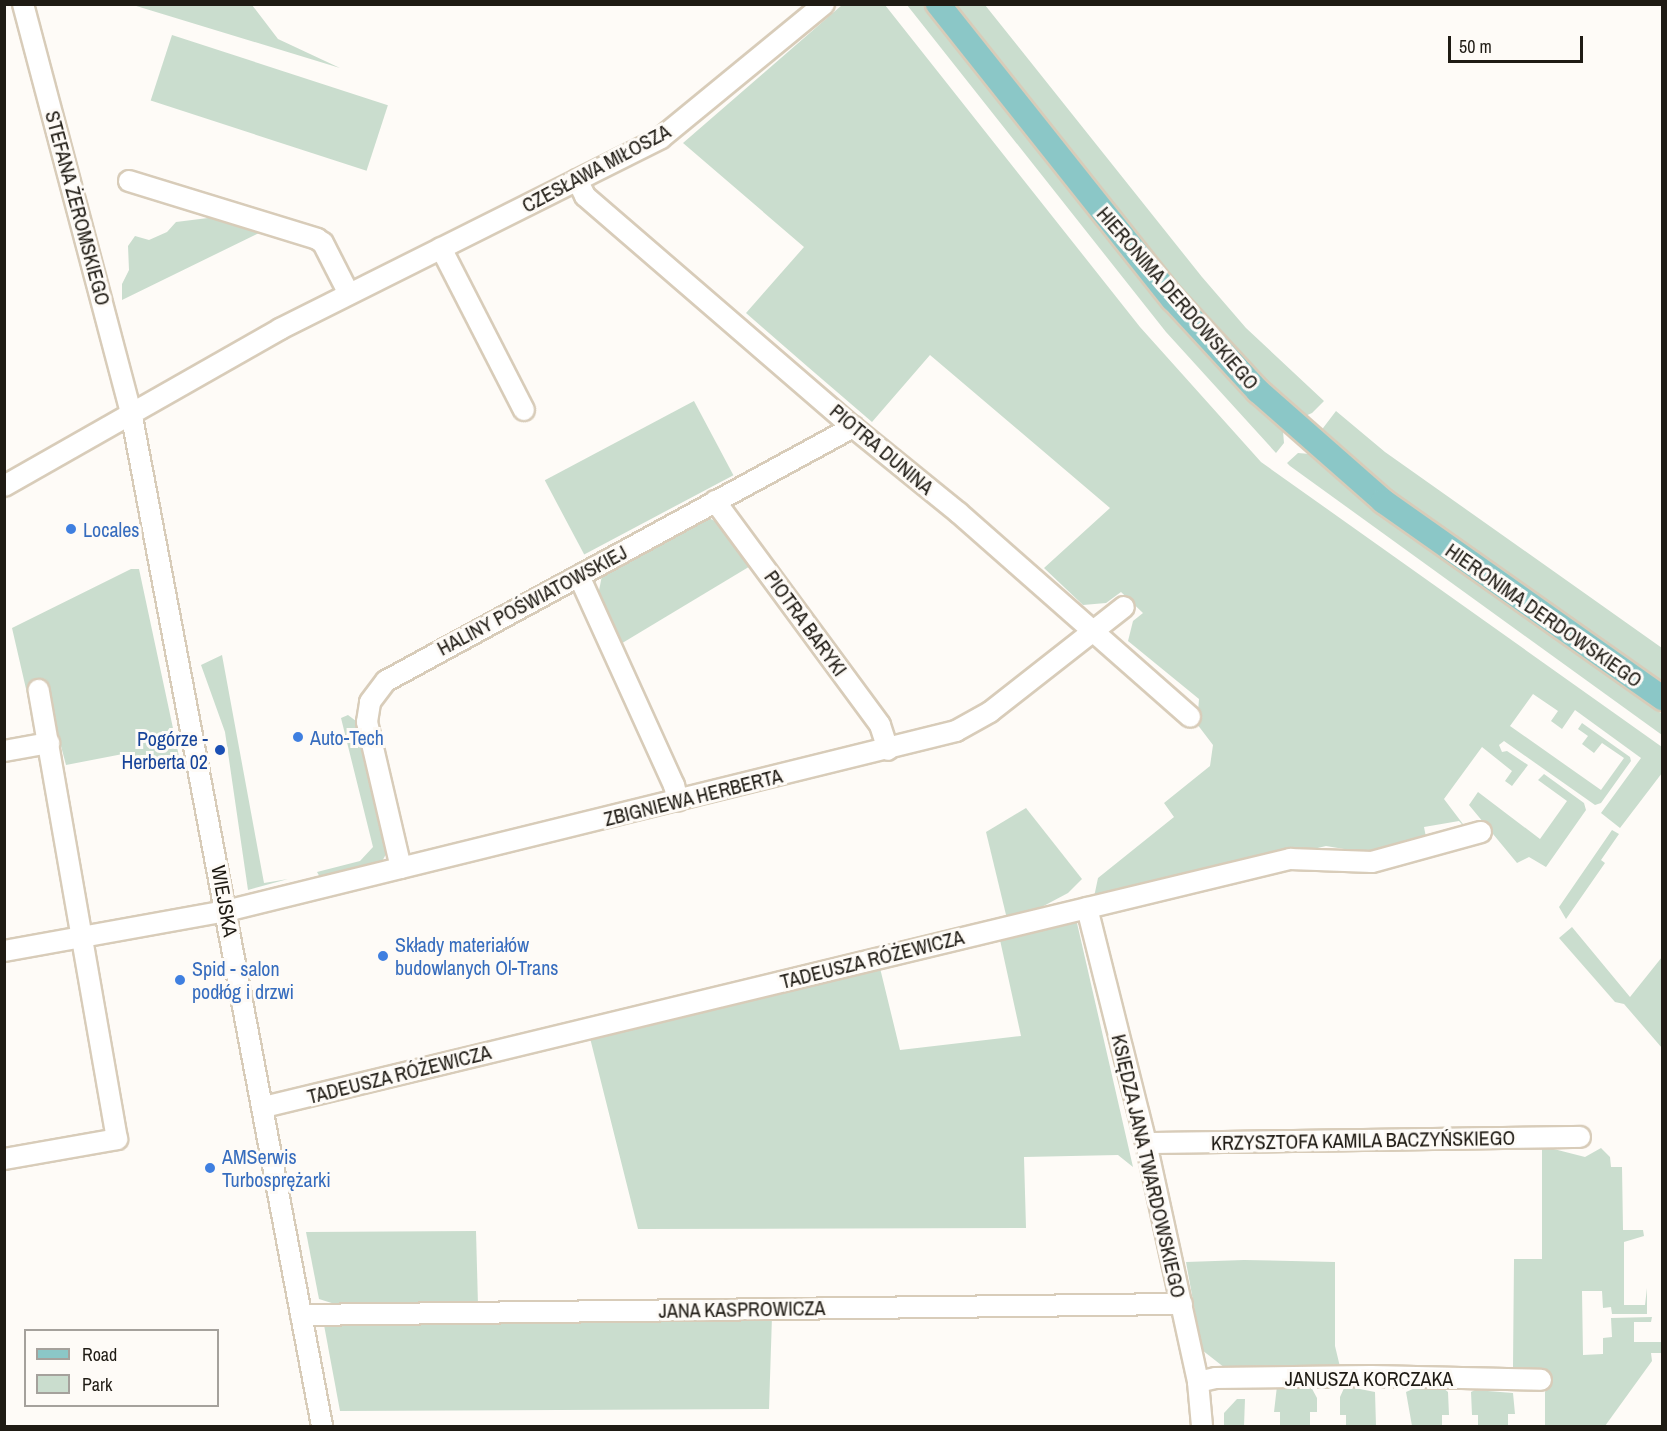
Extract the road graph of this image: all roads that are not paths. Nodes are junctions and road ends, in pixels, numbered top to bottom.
1 (23, 4) edge
2 (824, 4) edge
3 (939, 4) edge
4 (577, 180) junction
5 (129, 181) dead end
6 (441, 248) junction
7 (349, 294) junction
8 (524, 410) dead end
9 (131, 412) junction
10 (853, 428) junction
11 (4, 486) edge
12 (715, 501) junction
13 (579, 576) junction
14 (1124, 607) dead end
15 (1094, 634) junction
16 (39, 690) dead end
17 (1662, 698) edge
18 (1190, 717) dead end
19 (49, 743) junction
20 (888, 750) junction
21 (4, 751) edge
22 (678, 801) junction
23 (1481, 832) dead end
24 (401, 868) junction
25 (1087, 908) junction
26 (226, 911) junction
27 (83, 936) junction
28 (4, 951) edge
29 (264, 1107) junction
30 (1580, 1137) dead end
31 (1146, 1143) junction
32 (4, 1159) edge
33 (1182, 1304) junction
34 (301, 1315) junction
35 (1541, 1380) dead end
36 (1198, 1383) junction
37 (322, 1426) edge
38 (1202, 1426) edge

1 - 9 street, STEFANA ŻEROMSKIEGO
2 - 4 street, CZESŁAWA MIŁOSZA
3 - 17 main road, HIERONIMA DERDOWSKIEGO
4 - 6 street, CZESŁAWA MIŁOSZA
4 - 10 street, PIOTRA DUNINA
5 - 7 street
6 - 7 street, CZESŁAWA MIŁOSZA
6 - 8 street
7 - 9 street, CZESŁAWA MIŁOSZA
9 - 11 street, CZESŁAWA MIŁOSZA
9 - 26 street, WIEJSKA
10 - 12 street, HALINY POŚWIATOWSKIEJ
10 - 15 street, PIOTRA DUNINA
12 - 13 street, HALINY POŚWIATOWSKIEJ
12 - 20 street, PIOTRA BARYKI
13 - 22 street
13 - 24 street, HALINY POŚWIATOWSKIEJ
14 - 15 street, ZBIGNIEWA HERBERTA
15 - 18 street, PIOTRA DUNINA
15 - 20 street, ZBIGNIEWA HERBERTA
16 - 19 street
19 - 21 street
19 - 27 street
20 - 22 street, ZBIGNIEWA HERBERTA
22 - 24 street, ZBIGNIEWA HERBERTA
23 - 25 street, TADEUSZA RÓŻEWICZA
24 - 26 street, ZBIGNIEWA HERBERTA
25 - 29 street, TADEUSZA RÓŻEWICZA
25 - 31 street, KSIĘDZA JANA TWARDOWSKIEGO
26 - 27 street, ZBIGNIEWA HERBERTA
26 - 29 street, WIEJSKA
27 - 28 street, ZBIGNIEWA HERBERTA
27 - 32 street
29 - 34 street, WIEJSKA
30 - 31 street, KRZYSZTOFA KAMILA BACZYŃSKIEGO
31 - 33 street, KSIĘDZA JANA TWARDOWSKIEGO
33 - 34 street, JANA KASPROWICZA
33 - 36 street, KSIĘDZA JANA TWARDOWSKIEGO
34 - 37 street, WIEJSKA
35 - 36 street, JANUSZA KORCZAKA
36 - 38 street, KSIĘDZA JANA TWARDOWSKIEGO

